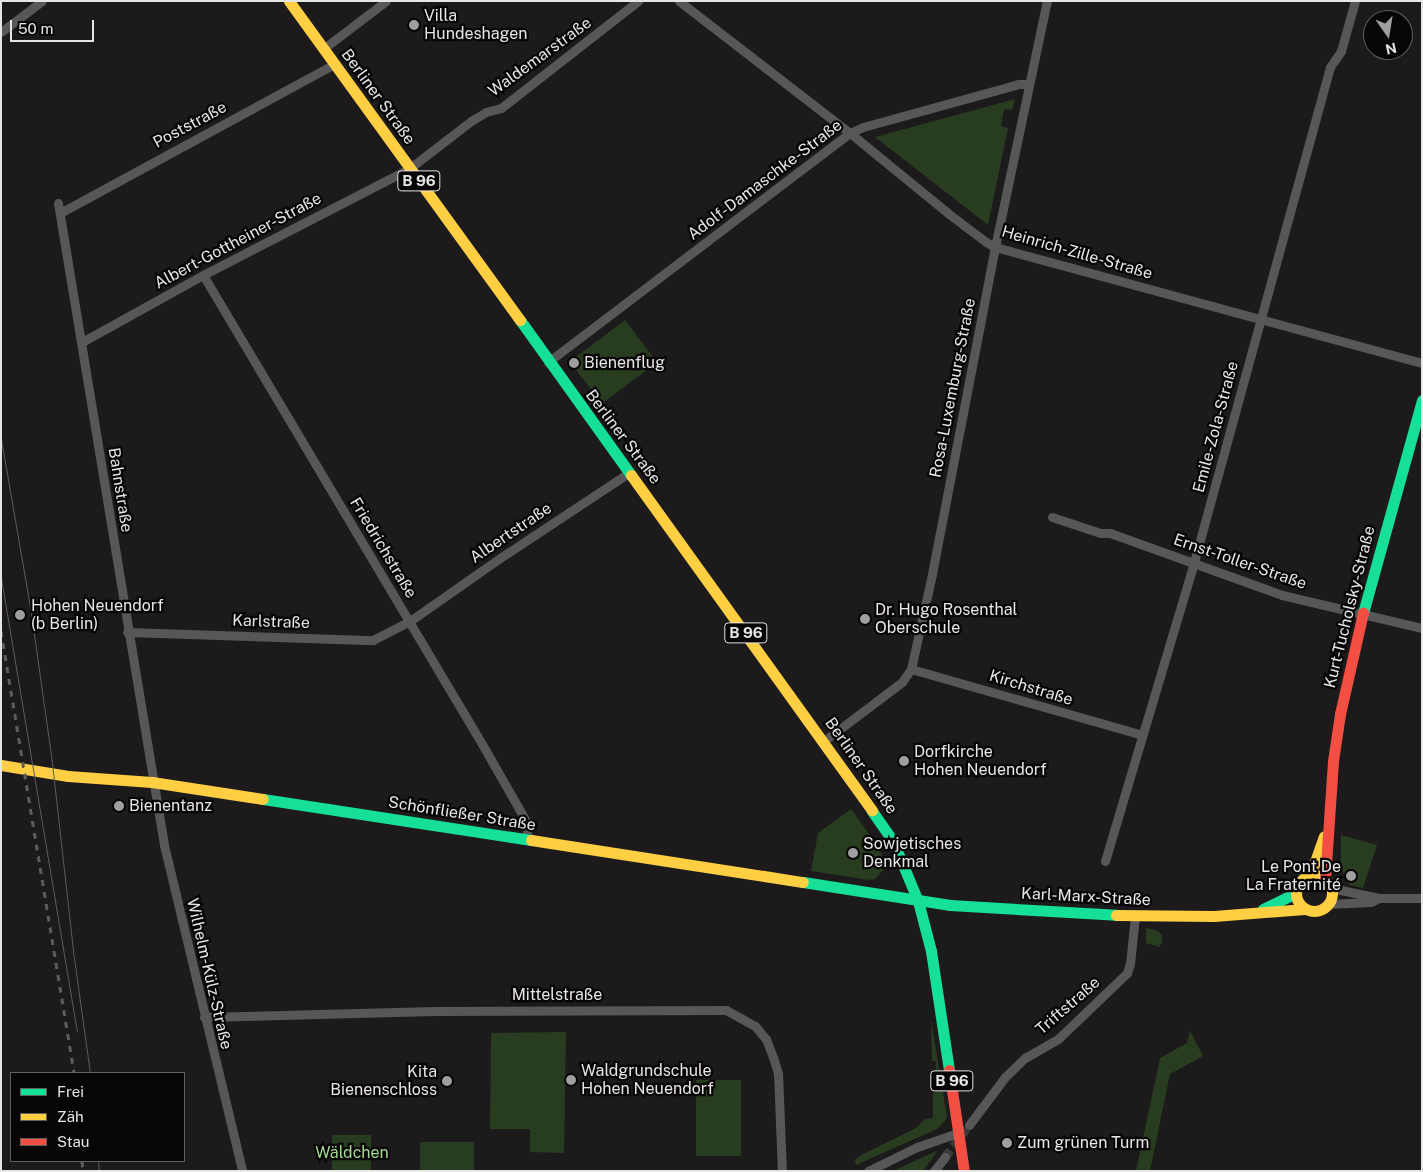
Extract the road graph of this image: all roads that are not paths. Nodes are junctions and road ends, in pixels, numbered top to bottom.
1 (42, 1) edge
2 (289, 1) edge
3 (386, 1) edge
4 (638, 1) edge
5 (679, 1) edge
6 (1047, 1) edge
7 (1355, 1) edge
8 (1, 32) edge
9 (323, 49) junction
10 (334, 64) junction
11 (1029, 84) junction
12 (850, 133) junction
13 (410, 168) junction
14 (58, 203) dead end
15 (60, 213) junction
16 (995, 247) junction
17 (203, 275) junction
18 (1262, 320) junction
19 (82, 342) junction
20 (548, 362) junction
21 (1422, 363) edge
22 (1422, 400) edge
23 (630, 472) junction
24 (1052, 517) dead end
25 (1194, 562) junction
26 (1363, 614) junction
27 (410, 621) junction
28 (1422, 628) edge
29 (127, 632) junction
30 (910, 669) junction
31 (1142, 735) junction
32 (824, 741) junction
33 (1, 765) edge
34 (152, 782) junction
35 (1329, 825) junction
36 (527, 840) junction
37 (1105, 861) dead end
38 (1310, 876) junction
39 (1328, 884) junction
40 (1296, 893) junction
41 (1379, 898) junction
42 (1422, 898) edge
43 (918, 901) junction
44 (1328, 904) junction
45 (1305, 909) junction
46 (1253, 912) junction
47 (1135, 916) junction
48 (204, 1017) junction
49 (958, 1129) junction
50 (945, 1157) tunnel mouth
51 (242, 1171) edge
52 (782, 1171) edge
53 (868, 1171) edge
54 (934, 1171) edge
55 (964, 1171) edge

1 - 8 street
2 - 9 main road, Berliner Straße / B 96
3 - 9 street
4 - 13 street, Waldemarstraße
5 - 12 street, Heinrich-Zille-Straße
6 - 11 street, Rosa-Luxemburg-Straße
7 - 18 street, Emile-Zola-Straße
9 - 10 main road, Berliner Straße / B 96
10 - 13 main road, Berliner Straße / B 96
10 - 15 street, Poststraße
11 - 12 street, Adolf-Damaschke-Straße
11 - 16 street, Rosa-Luxemburg-Straße
12 - 16 street, Heinrich-Zille-Straße
12 - 20 street, Adolf-Damaschke-Straße
13 - 17 street, Albert-Gottheiner-Straße
13 - 20 main road, Berliner Straße / B 96
14 - 15 street, Bahnstraße
15 - 19 street, Bahnstraße
16 - 18 street, Heinrich-Zille-Straße
16 - 30 street, Rosa-Luxemburg-Straße
17 - 19 street, Albert-Gottheiner-Straße
17 - 27 street, Friedrichstraße
18 - 21 street, Heinrich-Zille-Straße
18 - 25 street, Emile-Zola-Straße
19 - 29 street, Bahnstraße
20 - 23 main road, Berliner Straße / B 96
22 - 26 main road, Kurt-Tucholsky-Straße
23 - 27 street, Albertstraße
23 - 32 main road, Berliner Straße / B 96
24 - 25 street, Ernst-Toller-Straße
25 - 26 street, Ernst-Toller-Straße
25 - 31 street, Emile-Zola-Straße
26 - 28 street, Ernst-Toller-Straße
26 - 35 main road, Kurt-Tucholsky-Straße
27 - 29 street, Karlstraße
27 - 36 street, Friedrichstraße
29 - 34 street, Bahnstraße
30 - 31 street, Kirchstraße
30 - 32 street, Rosa-Luxemburg-Straße
31 - 37 street, Emile-Zola-Straße
32 - 43 main road, Berliner Straße / B 96
33 - 34 main road, Schönfließer Straße
34 - 36 main road, Schönfließer Straße
34 - 48 street, Wilhelm-Külz-Straße
35 - 38 main road, Kurt-Tucholsky-Straße
35 - 39 main road, Kurt-Tucholsky-Straße
36 - 43 main road, Schönfließer Straße
38 - 39 main road, Karl-Marx-Straße
38 - 40 main road, Karl-Marx-Straße
39 - 41 street, Karl-Marx-Straße
39 - 44 main road
40 - 45 main road
40 - 46 main road, Karl-Marx-Straße
41 - 42 street, Karl-Marx-Straße
41 - 44 street, Karl-Marx-Straße
43 - 47 main road, Karl-Marx-Straße
43 - 49 main road, B 96
44 - 45 main road, Karl-Marx-Straße
45 - 46 main road, Karl-Marx-Straße
46 - 47 main road, Karl-Marx-Straße
47 - 49 street, Triftstraße
48 - 51 street, Wilhelm-Külz-Straße
48 - 52 street, Mittelstraße
49 - 53 street
49 - 55 main road, B 96
50 - 54 street

